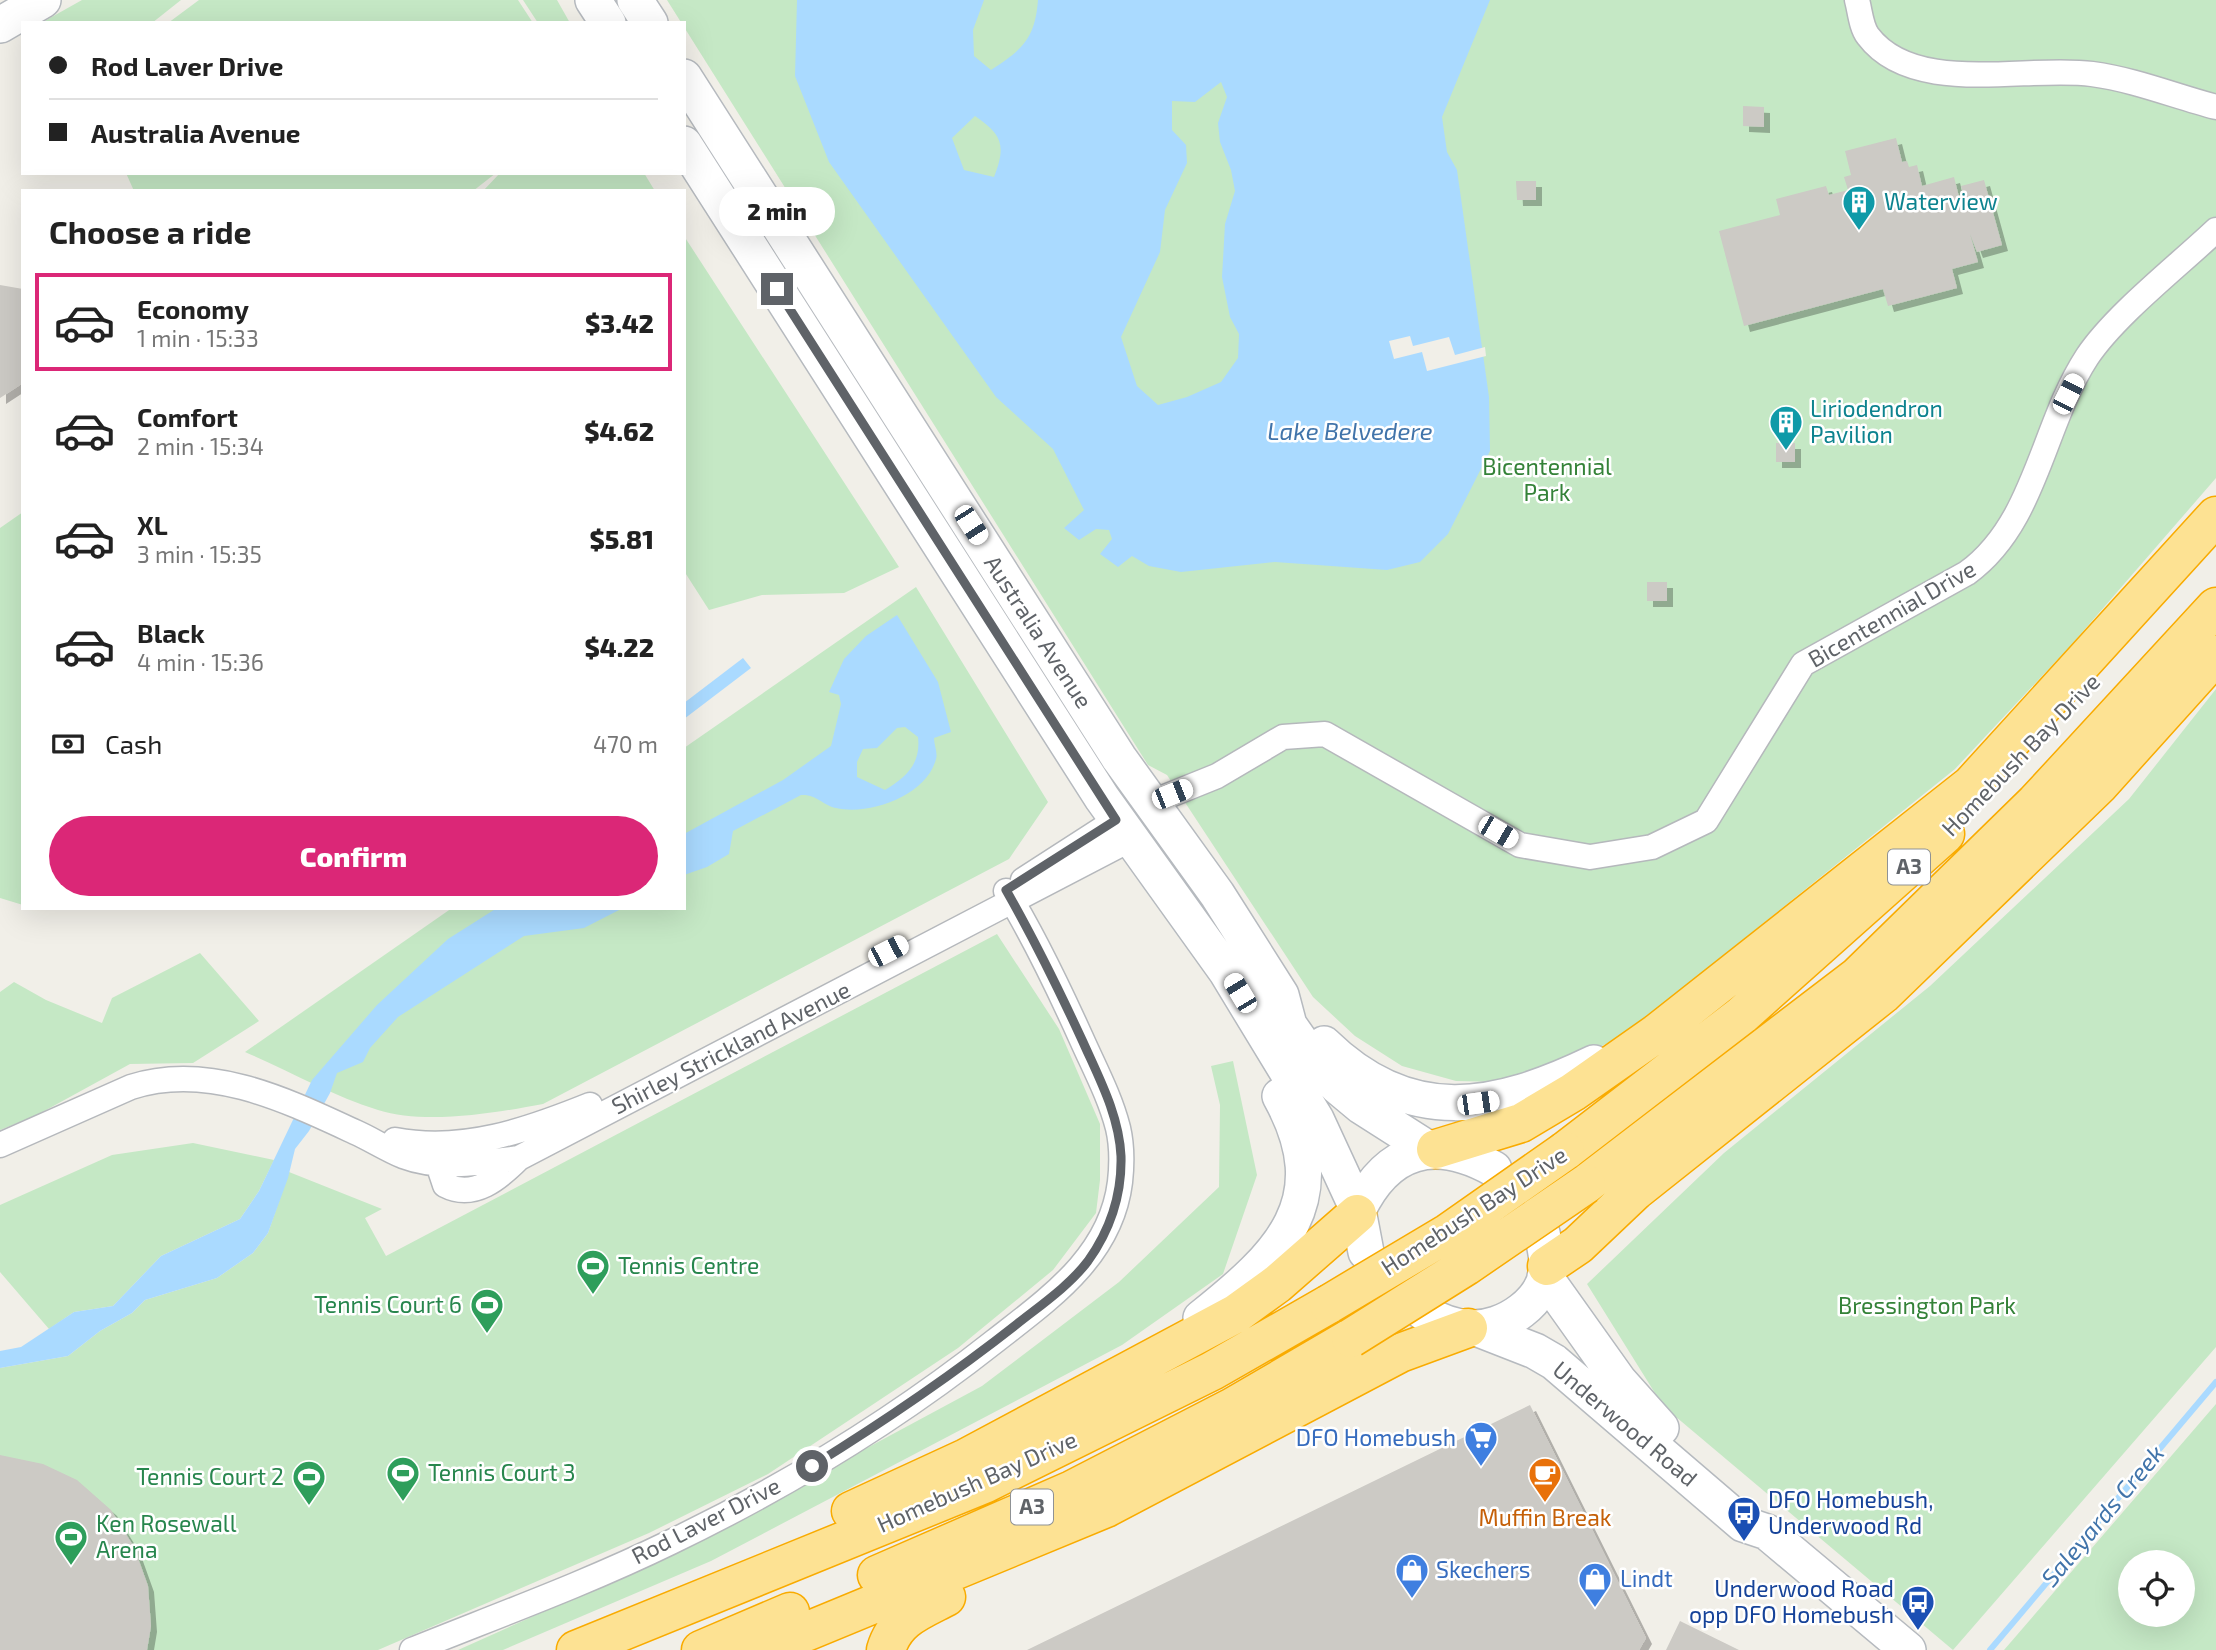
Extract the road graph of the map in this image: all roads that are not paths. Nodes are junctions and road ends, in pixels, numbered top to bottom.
1 (43, 0) edge
2 (593, 0) edge
3 (635, 0) edge
4 (1857, 0) edge
5 (607, 21) edge
6 (649, 21) edge
7 (0, 25) edge
8 (686, 80) edge
9 (2216, 107) edge
10 (686, 147) edge
11 (2216, 230) edge
12 (2216, 516) edge
13 (2216, 544) edge
14 (2216, 607) edge
15 (2216, 655) edge
16 (1150, 803) junction
17 (1124, 830) junction
18 (1010, 896) junction
19 (1199, 936) junction
20 (1281, 995) junction
21 (1657, 1032) junction
22 (0, 1145) edge
23 (1433, 1149) junction
24 (439, 1154) junction
25 (1494, 1169) dead end
26 (1357, 1212) junction
27 (1366, 1252) dead end
28 (1545, 1258) junction
29 (1423, 1312) dead end
30 (1472, 1328) junction
31 (1149, 1361) junction
32 (1107, 1508) junction
33 (1767, 1532) junction
34 (709, 1594) junction
35 (766, 1649) edge
36 (412, 1650) edge
37 (576, 1650) edge
38 (701, 1650) edge
39 (830, 1650) edge
40 (887, 1650) edge
41 (1908, 1650) edge

1 - 7 main road
2 - 5 main road
3 - 6 main road
4 - 9 street
8 - 16 main road, Australia Avenue
10 - 17 main road, Australia Avenue
11 - 16 street, Bicentennial Drive
12 - 21 highway
13 - 34 highway, Homebush Bay Drive / A3, bridge
14 - 38 highway, Homebush Bay Drive / A3, bridge
15 - 28 highway
16 - 19 main road
16 - 20 main road, Australia Avenue
17 - 18 street, Shirley Strickland Avenue
17 - 19 main road, Australia Avenue
18 - 24 street, Shirley Strickland Avenue
18 - 24 street, Shirley Strickland Avenue
18 - 36 street, Rod Laver Drive
19 - 26 main road, Australia Avenue
19 - 31 main road
20 - 21 main road
20 - 23 main road, Australia Avenue
21 - 23 highway
22 - 24 street, Shirley Strickland Avenue
23 - 25 main road
23 - 26 main road
26 - 27 main road, Australia Avenue
26 - 31 highway
28 - 30 main road
28 - 33 main road, Underwood Road
29 - 30 main road, Underwood Road
30 - 32 highway
30 - 33 main road, Underwood Road
31 - 34 highway
32 - 35 highway
32 - 40 highway
33 - 41 main road, Underwood Road
34 - 37 highway, Homebush Bay Drive / A3
35 - 39 highway

